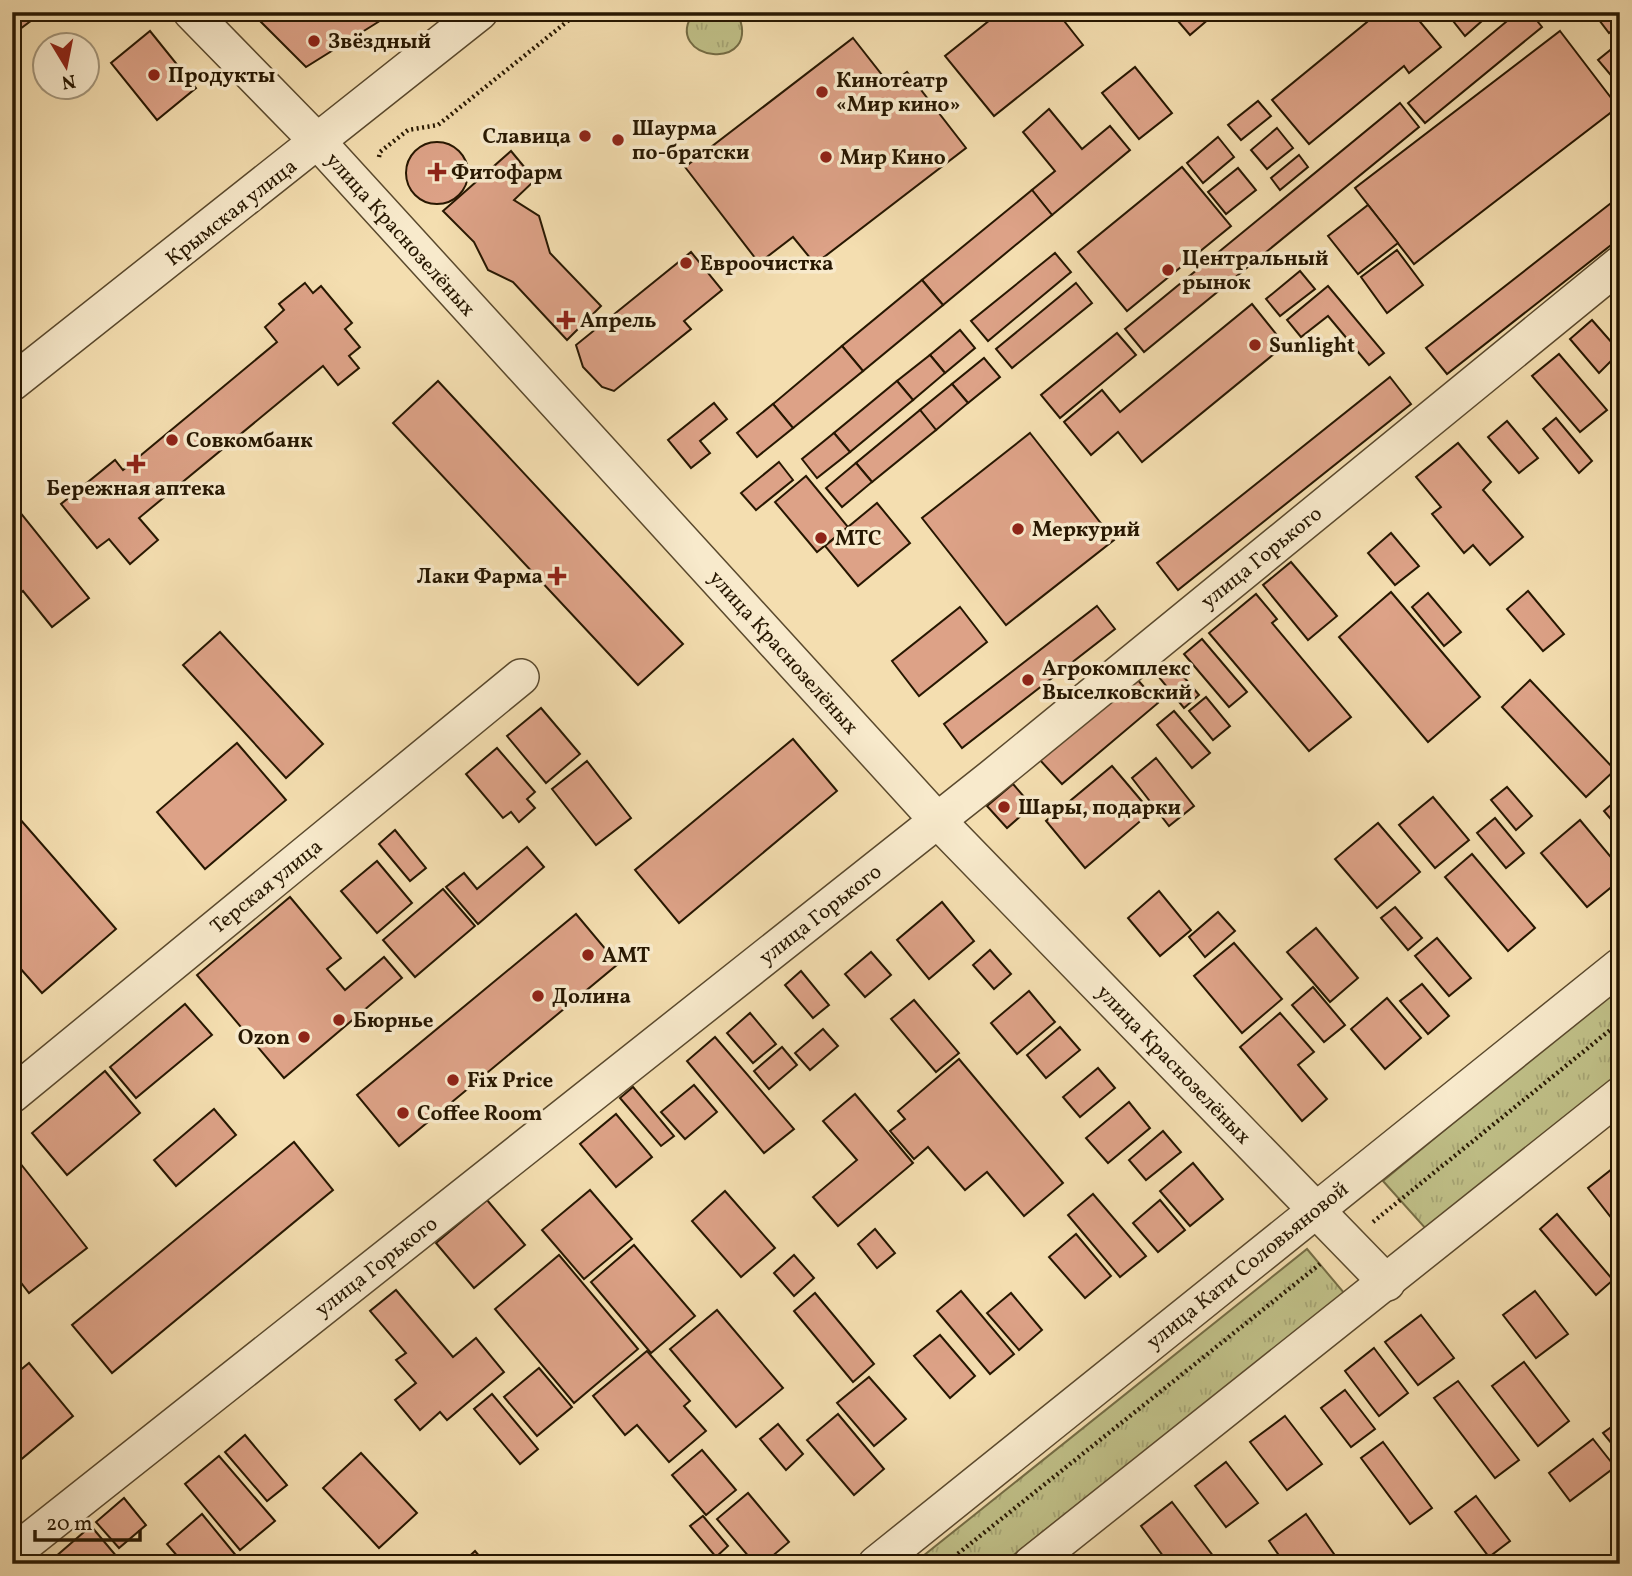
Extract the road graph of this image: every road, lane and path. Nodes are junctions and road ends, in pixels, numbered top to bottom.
1 (191, 12) edge
2 (480, 12) edge
3 (579, 12) edge
4 (318, 143) junction
5 (359, 188) junction
6 (1620, 264) edge
7 (12, 383) edge
8 (521, 677) dead end
9 (937, 820) junction
10 (1620, 966) edge
11 (1620, 1022) edge
12 (12, 1095) edge
13 (1620, 1095) edge
14 (1315, 1210) junction
15 (1347, 1241) junction
16 (1387, 1283) junction
17 (12, 1553) edge
18 (876, 1564) edge
19 (945, 1564) edge
20 (1031, 1564) edge

1 - 4 street, улица Краснозелёных
2 - 4 street, Крымская улица
3 - 5 path
4 - 5 street, улица Краснозелёных
4 - 7 street, Крымская улица
5 - 9 street, улица Краснозелёных
6 - 9 street, улица Горького
8 - 12 street, Терская улица
9 - 14 street, улица Краснозелёных
9 - 17 street, улица Горького
10 - 14 street, улица Кати Соловьяновой
11 - 15 path
13 - 16 street
14 - 15 street, улица Краснозелёных
14 - 18 street, улица Кати Соловьяновой
15 - 16 street, улица Краснозелёных
15 - 19 path
16 - 20 street

